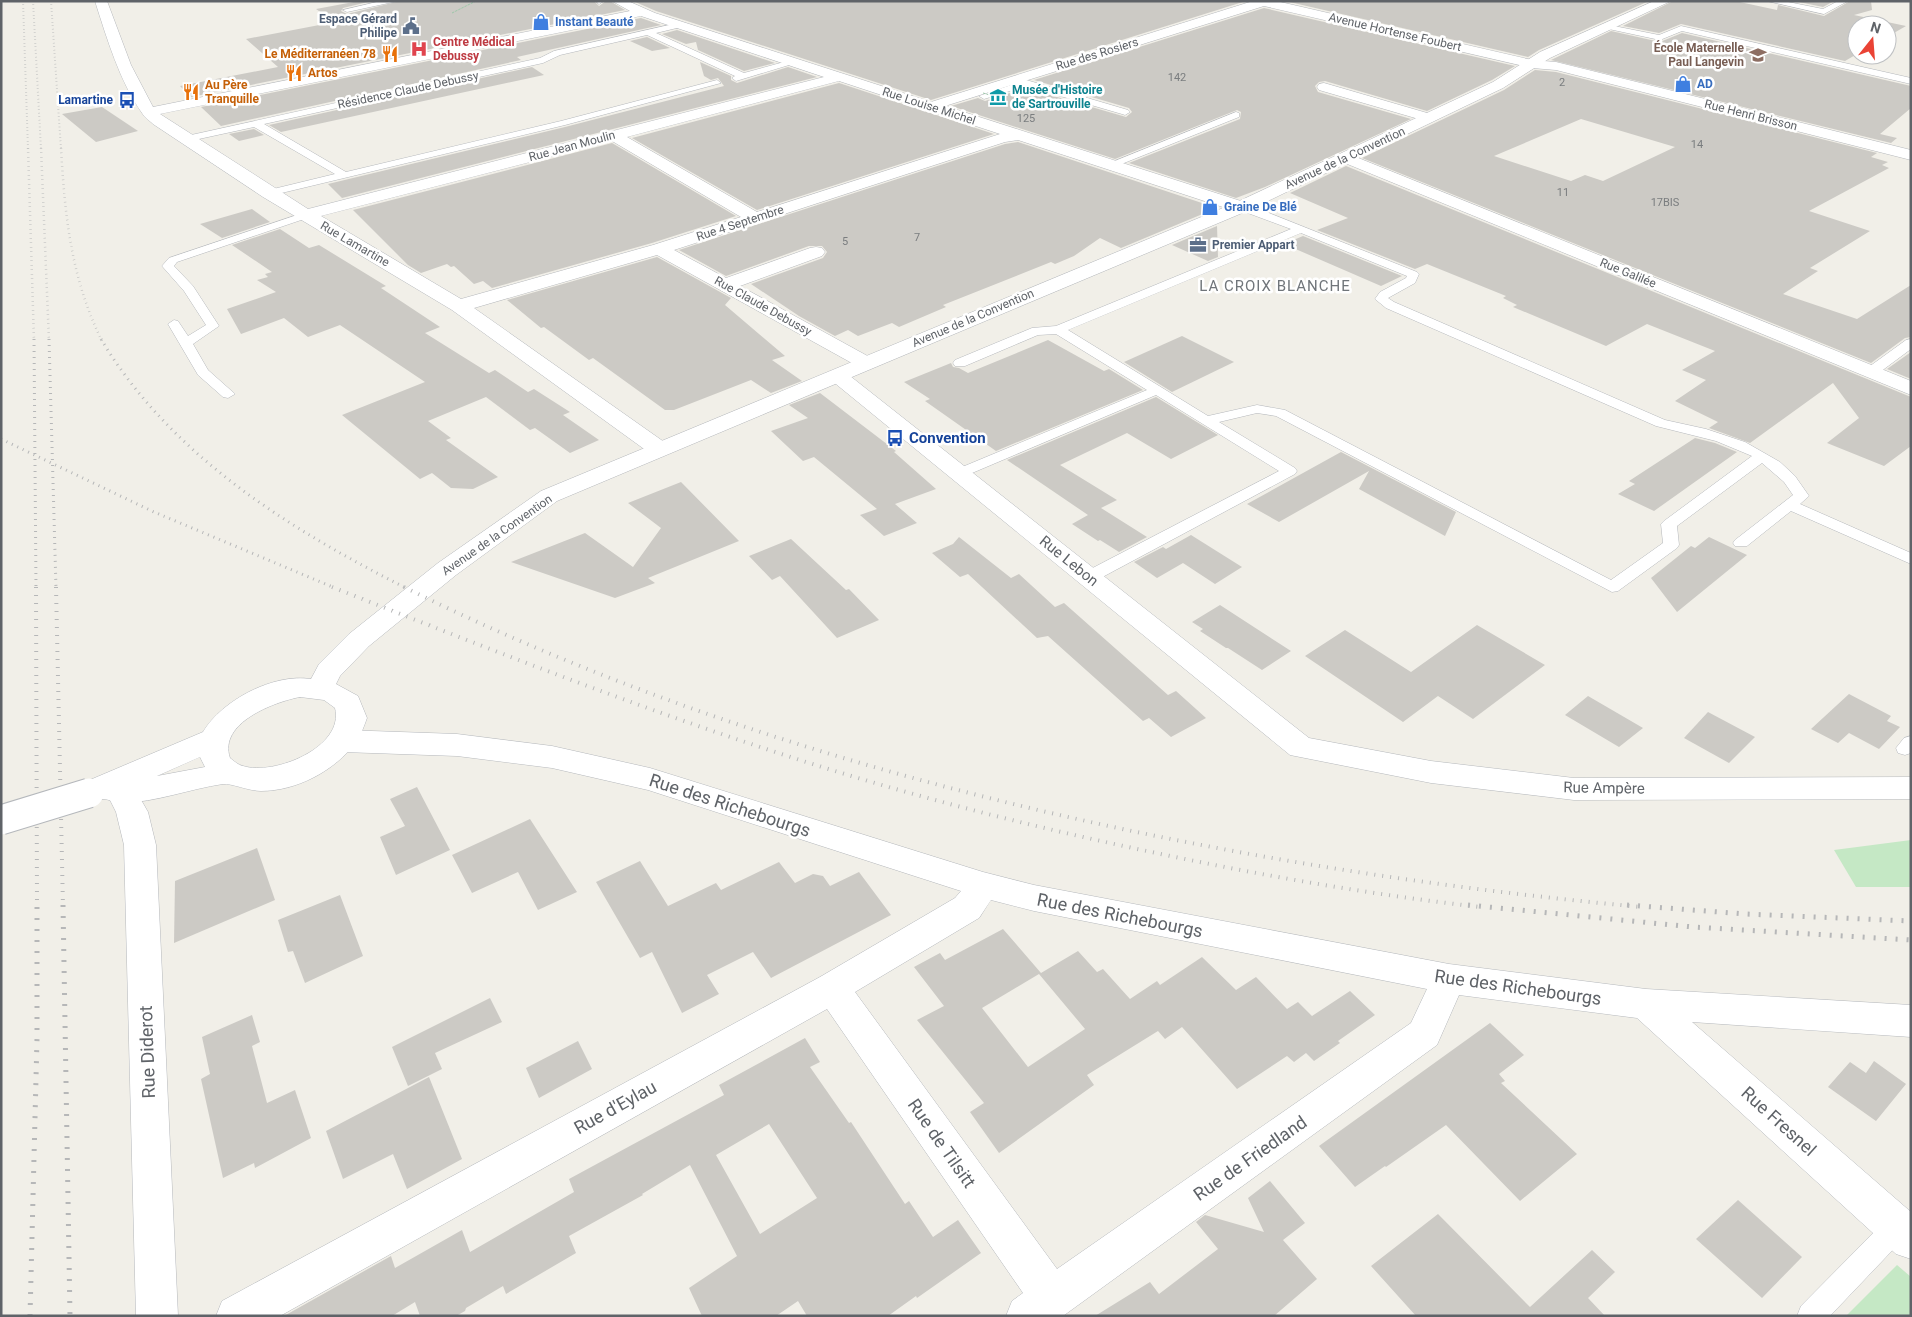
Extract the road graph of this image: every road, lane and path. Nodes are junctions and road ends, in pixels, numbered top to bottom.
1 (101, 1) edge
2 (394, 1) edge
3 (476, 1) edge
4 (618, 1) edge
5 (1665, 1) edge
6 (1771, 1) edge
7 (1800, 1) edge
8 (1844, 1) edge
9 (1261, 2) edge
10 (1780, 3) junction
11 (348, 10) dead end
12 (643, 12) junction
13 (452, 13) dead end
14 (678, 24) junction
15 (1607, 26) junction
16 (648, 32) junction
17 (795, 62) junction
18 (1532, 64) junction
19 (839, 77) junction
20 (1911, 81) edge
21 (1021, 82) junction
22 (717, 83) dead end
23 (1324, 87) dead end
24 (987, 95) dead end
25 (932, 106) junction
26 (148, 112) junction
27 (1125, 112) dead end
28 (1236, 115) dead end
29 (1429, 118) junction
30 (255, 124) junction
31 (614, 135) junction
32 (1018, 135) junction
33 (185, 139) junction
34 (1907, 151) edge
35 (1346, 158) junction
36 (1110, 165) junction
37 (344, 175) junction
38 (269, 193) junction
39 (1241, 208) junction
40 (306, 215) junction
41 (756, 218) junction
42 (1301, 229) junction
43 (659, 250) junction
44 (816, 252) dead end
45 (724, 285) junction
46 (460, 306) junction
47 (174, 324) dead end
48 (1058, 330) junction
49 (1911, 343) edge
50 (186, 344) junction
51 (866, 363) junction
52 (960, 363) dead end
53 (1870, 372) junction
54 (838, 376) junction
55 (1911, 389) edge
56 (1157, 390) junction
57 (228, 394) dead end
58 (1207, 420) junction
59 (659, 449) junction
60 (1762, 456) junction
61 (960, 473) junction
62 (1789, 505) junction
63 (1741, 543) dead end
64 (1911, 560) edge
65 (1089, 577) junction
66 (320, 688) junction
67 (214, 739) junction
68 (343, 741) junction
69 (1300, 747) joint
70 (225, 773) junction
71 (1911, 788) edge
72 (104, 791) junction
73 (1, 820) edge
74 (983, 885) junction
75 (1449, 979) junction
76 (832, 988) junction
77 (1646, 1004) junction
78 (1911, 1021) edge
79 (1904, 1233) edge
80 (1040, 1307) edge
81 (158, 1316) edge
82 (237, 1316) edge
83 (1812, 1316) edge

1 - 26 street, Rue Lamartine
2 - 11 lane
3 - 13 path
4 - 12 street, Rue Louise Michel
5 - 15 street, Avenue de la Convention
6 - 10 lane
7 - 10 lane
8 - 10 lane
9 - 18 street, Avenue Hortense Foubert
9 - 21 street, Rue des Rosiers
12 - 14 street, Rue Louise Michel
12 - 26 street
14 - 16 lane, Résidence Claude Debussy
14 - 17 street, Rue Louise Michel
15 - 18 street, Avenue de la Convention
15 - 20 lane
16 - 17 lane
16 - 30 lane, Résidence Claude Debussy
17 - 19 street, Rue Louise Michel
18 - 29 street, Avenue de la Convention
18 - 34 street, Rue Henri Brisson
19 - 25 street, Rue Louise Michel
19 - 31 street, Rue Jean Moulin
21 - 24 lane
21 - 25 street, Rue des Rosiers
21 - 27 lane
22 - 37 lane
23 - 29 street
25 - 32 street, Rue Louise Michel
26 - 33 street, Rue Lamartine
28 - 36 lane
29 - 35 street, Avenue de la Convention
30 - 33 lane, Résidence Claude Debussy
30 - 37 lane
31 - 40 street, Rue Jean Moulin
31 - 41 street
32 - 36 street, Rue Louise Michel
32 - 41 street, Rue 4 Septembre
33 - 38 street, Rue Lamartine
35 - 39 street, Avenue de la Convention
35 - 53 street, Rue Galilée
36 - 39 street, Rue Louise Michel
37 - 38 lane
38 - 40 street, Rue Lamartine
39 - 42 lane
39 - 51 street, Avenue de la Convention
40 - 46 street, Rue Lamartine
40 - 50 lane
41 - 43 street, Rue 4 Septembre
42 - 48 lane
42 - 60 lane
43 - 45 street, Rue Claude Debussy
43 - 46 street, Rue 4 Septembre
44 - 45 street
45 - 51 street, Rue Claude Debussy
46 - 59 street, Rue Lamartine
47 - 50 lane
48 - 52 lane
48 - 56 lane
49 - 53 lane
50 - 57 lane
51 - 54 street, Avenue de la Convention
53 - 55 street, Rue Galilée
54 - 59 street, Avenue de la Convention
54 - 61 street, Rue Lebon
56 - 58 lane
56 - 61 lane
58 - 60 lane
58 - 65 lane
59 - 66 street, Avenue de la Convention
60 - 62 lane
61 - 65 street, Rue Lebon
62 - 63 lane
62 - 64 lane
65 - 69 street, Rue Lebon
66 - 67 street
66 - 68 street
67 - 70 street
67 - 72 street
68 - 70 street
68 - 74 street, Rue des Richebourgs
69 - 71 street, Rue Ampère
70 - 72 street
72 - 73 street, bridge
72 - 81 street, Rue Diderot
74 - 75 street, Rue des Richebourgs
74 - 76 street, Rue d'Eylau
75 - 77 street, Rue des Richebourgs
75 - 80 street, Rue de Friedland
76 - 80 street, Rue de Tilsitt
76 - 82 street, Rue d'Eylau
77 - 78 street, Rue des Richebourgs
77 - 79 street, Rue Fresnel
79 - 83 lane

